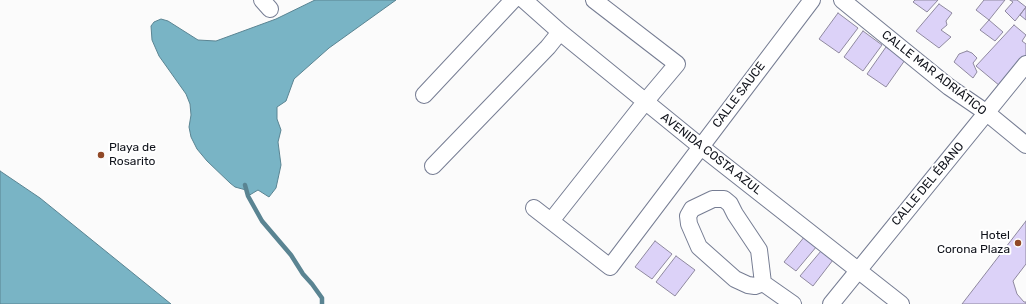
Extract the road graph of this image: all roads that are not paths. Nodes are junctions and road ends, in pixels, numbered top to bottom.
1 (513, 0) edge
2 (524, 0) edge
3 (594, 0) edge
4 (812, 0) edge
5 (842, 0) edge
6 (560, 32) junction
7 (1026, 64) edge
8 (424, 94) dead end
9 (645, 102) junction
10 (987, 114) junction
11 (1026, 145) edge
12 (700, 146) junction
13 (433, 166) dead end
14 (534, 208) dead end
15 (551, 221) junction
16 (858, 269) junction
17 (763, 284) junction
18 (793, 304) edge
19 (831, 304) edge
20 (901, 304) edge

1 - 8 street
2 - 6 street, AVENIDA COSTA AZUL
3 - 9 street
4 - 12 street, CALLE SAUCE
5 - 10 street, CALLE MAR ADRIÁTICO
6 - 9 street, AVENIDA COSTA AZUL
6 - 13 street
7 - 10 street, CALLE DEL ÉBANO
9 - 12 street, AVENIDA COSTA AZUL
9 - 15 street
10 - 11 street, CALLE MAR ADRIÁTICO
10 - 16 street, CALLE DEL ÉBANO
12 - 15 street, CALLE SAUCE
12 - 16 street, AVENIDA COSTA AZUL
14 - 15 street
16 - 19 street, CALLE DEL ÉBANO
16 - 20 street, AVENIDA COSTA AZUL
17 - 17 street
17 - 18 street

